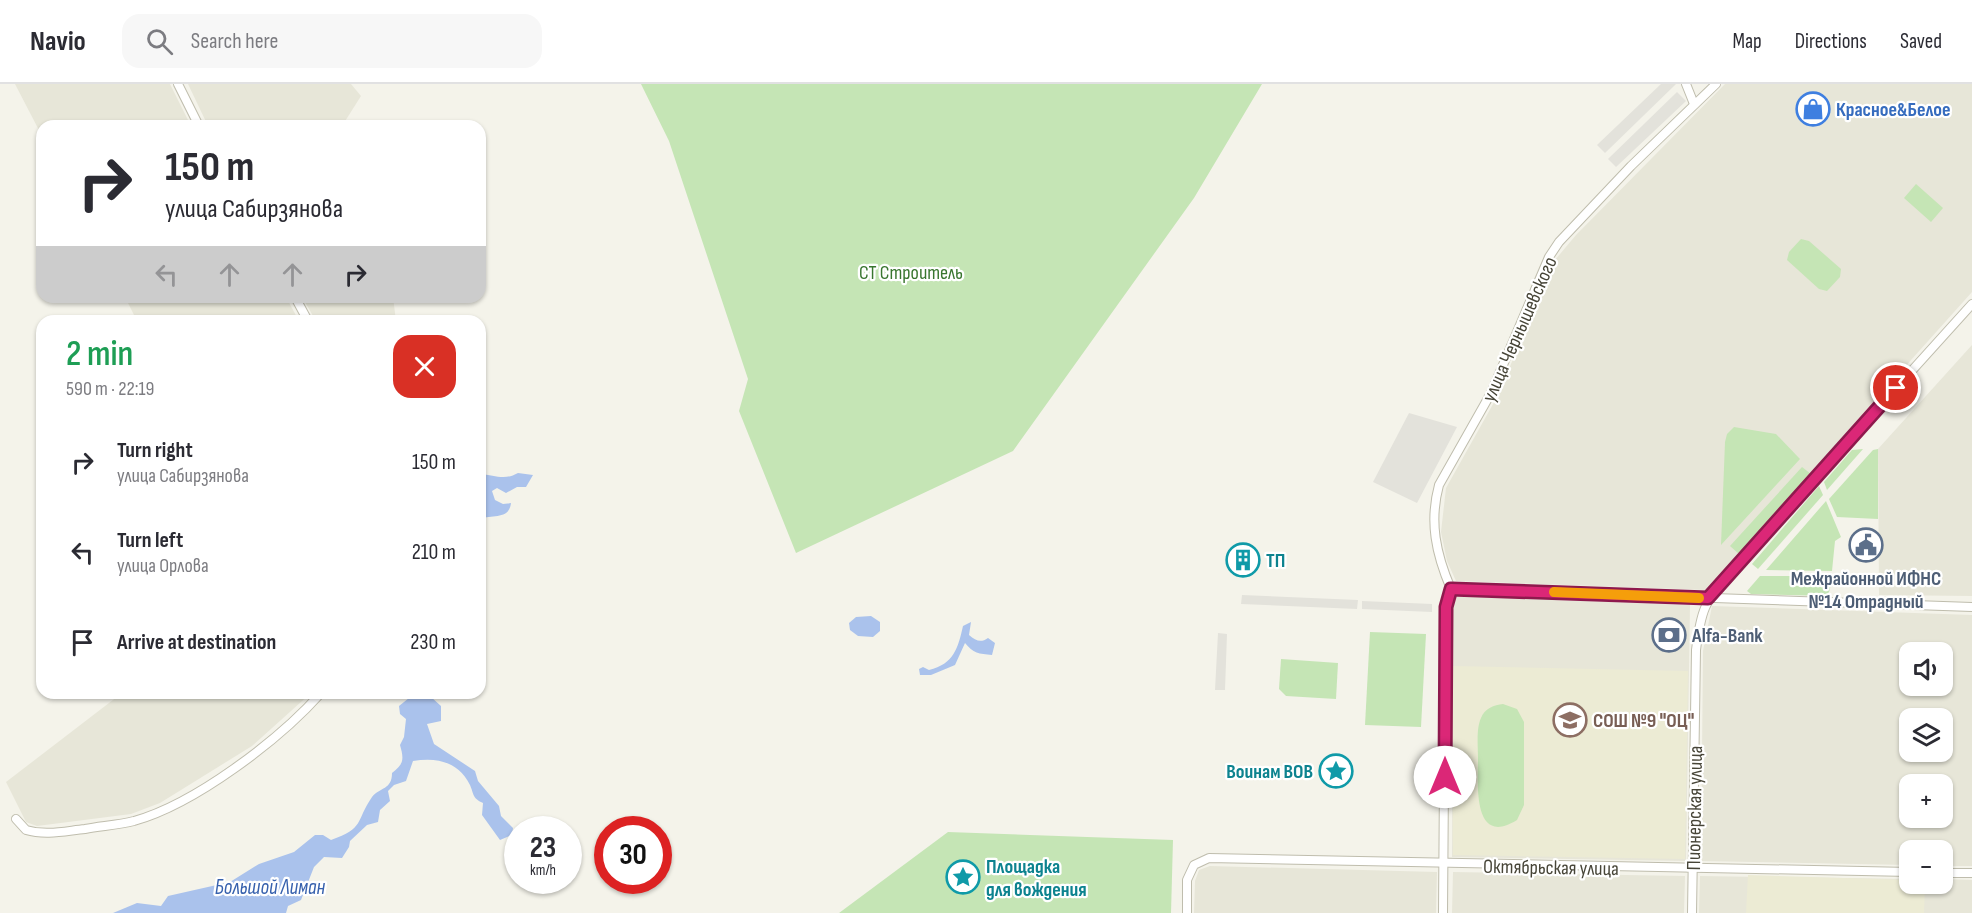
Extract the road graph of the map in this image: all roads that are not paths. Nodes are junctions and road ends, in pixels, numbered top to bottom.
1 (178, 84) edge
2 (1686, 84) edge
3 (1716, 84) edge
4 (1694, 104) junction
5 (196, 120) edge
6 (1972, 304) edge
7 (1451, 589) junction
8 (1708, 598) junction
9 (1972, 607) edge
10 (315, 699) edge
11 (16, 819) dead end
12 (1445, 865) junction
13 (1692, 870) junction
14 (1899, 872) edge
15 (1953, 873) edge
16 (1972, 873) edge
17 (1187, 913) edge
18 (1443, 913) edge
19 (1692, 913) edge

1 - 5 street
2 - 4 street
3 - 4 street, улица Чернышевского
4 - 7 street, улица Чернышевского
6 - 8 street
7 - 8 street
7 - 12 street
8 - 9 street
8 - 13 street, Пионерская улица
10 - 11 street
12 - 13 street, Октябрьская улица
12 - 17 street, Октябрьская улица
12 - 18 street
13 - 14 street, Октябрьская улица
13 - 19 street, Пионерская улица
15 - 16 street

